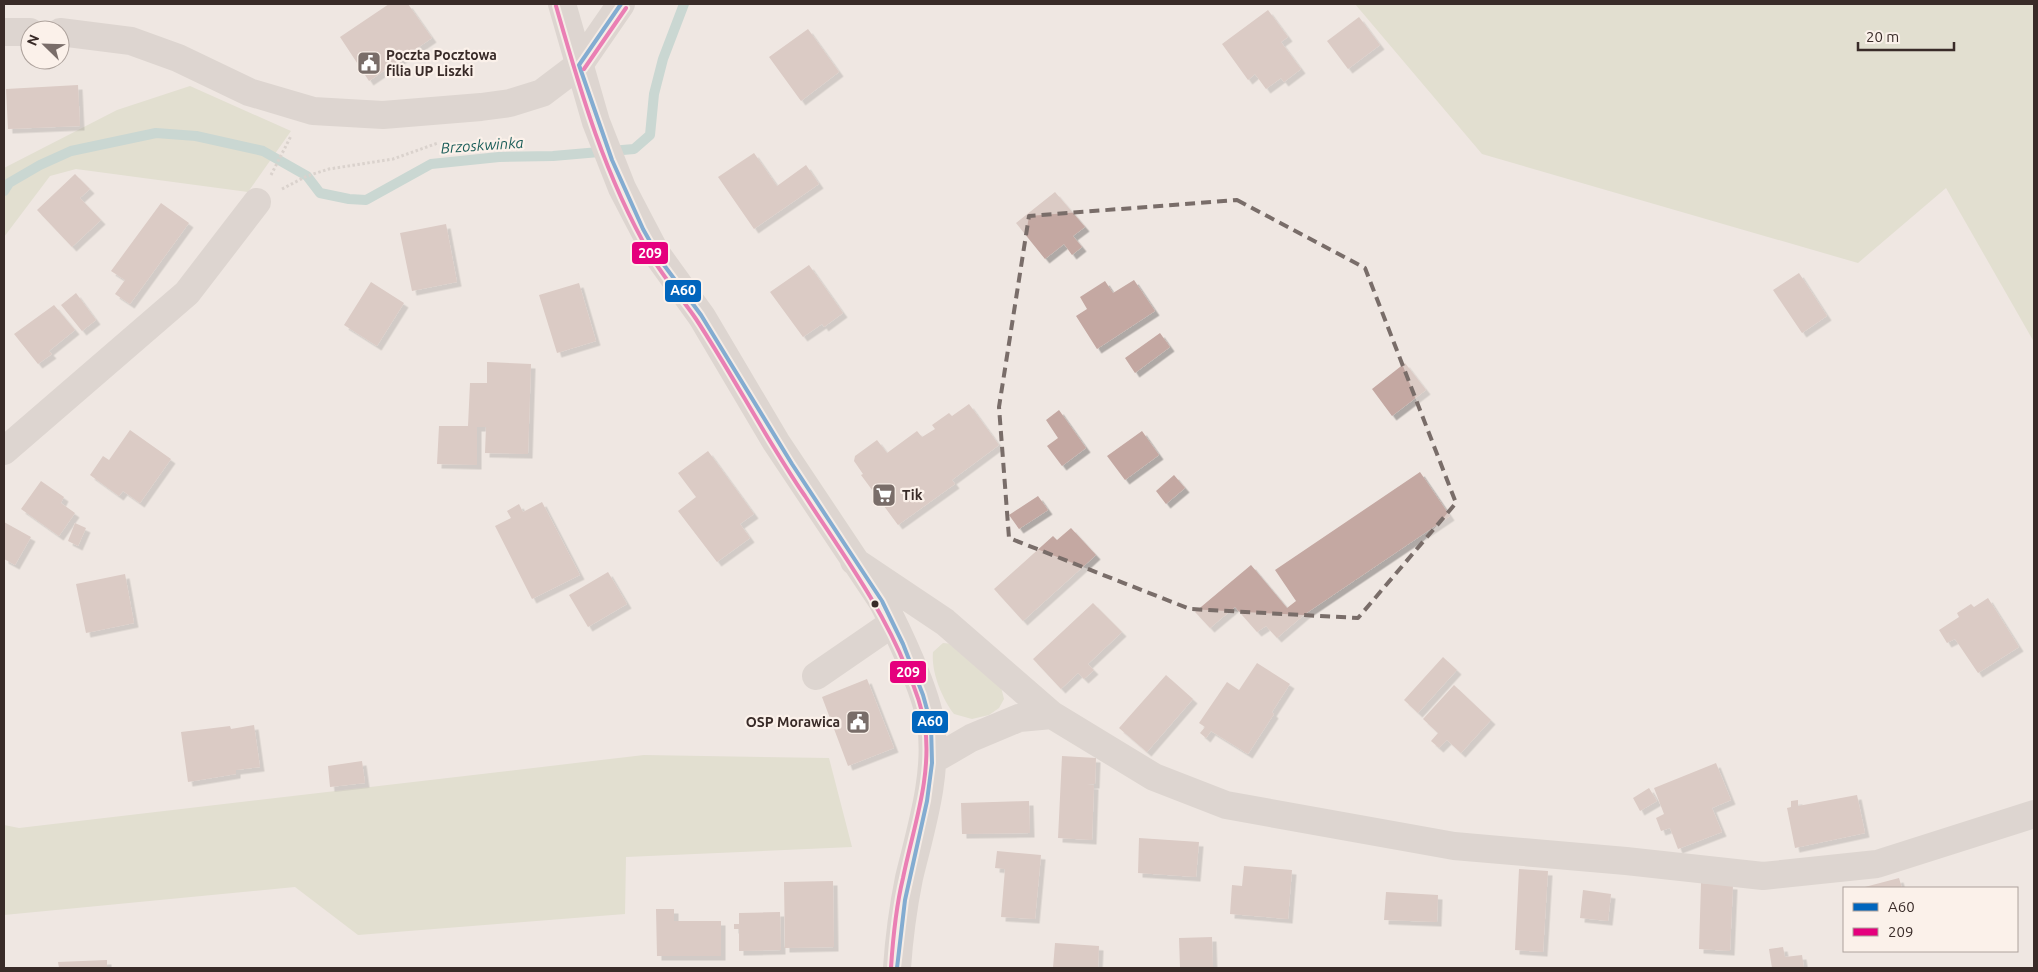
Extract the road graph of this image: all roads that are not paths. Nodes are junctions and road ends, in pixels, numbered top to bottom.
1 (562, 4) edge
2 (621, 4) edge
3 (4, 32) edge
4 (20, 32) edge
5 (70, 33) edge
6 (579, 65) junction
7 (257, 202) road end
8 (4, 451) edge
9 (854, 561) junction
10 (893, 623) junction
11 (816, 676) dead end
12 (1052, 715) junction
13 (933, 760) junction
14 (2034, 814) edge
15 (897, 968) edge

1 - 6 street
2 - 6 street
3 - 4 street
5 - 6 street
6 - 9 street
7 - 8 street
9 - 10 street
9 - 12 street
10 - 11 street
10 - 13 street
12 - 13 street
12 - 14 street
13 - 15 street

